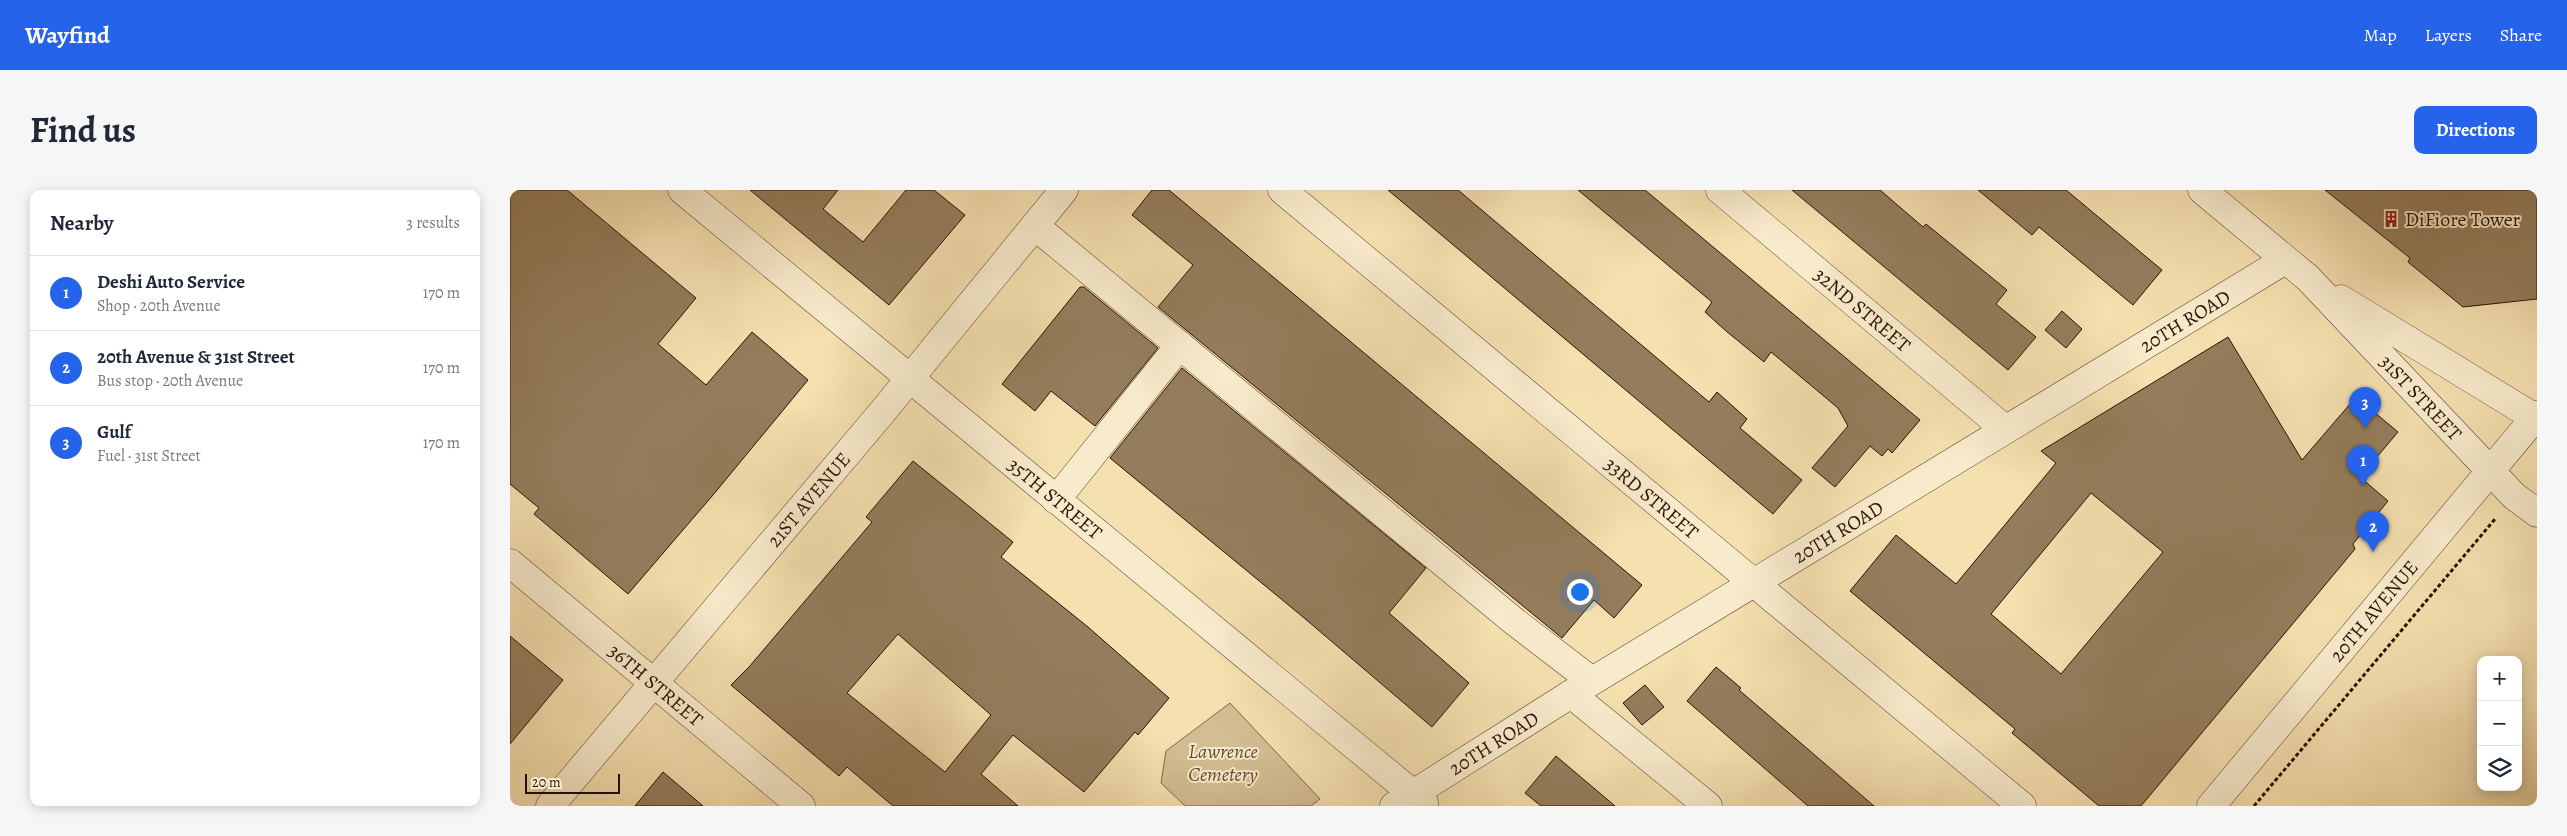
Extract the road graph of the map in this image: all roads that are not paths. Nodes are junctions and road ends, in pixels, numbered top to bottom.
1 (682, 190) edge
2 (1064, 190) edge
3 (1282, 190) edge
4 (1720, 190) edge
5 (2202, 190) edge
6 (1035, 226) junction
7 (2285, 260) junction
8 (2308, 278) junction
9 (1180, 345) junction
10 (909, 378) junction
11 (2536, 417) edge
12 (2005, 429) junction
13 (2491, 470) junction
14 (1056, 500) junction
15 (2537, 513) edge
16 (510, 564) edge
17 (1753, 582) junction
18 (653, 682) junction
19 (1582, 687) junction
20 (1411, 802) edge
21 (550, 806) edge
22 (801, 806) edge
23 (1708, 806) edge
24 (2022, 806) edge
25 (2211, 806) edge

1 - 10 street, 35TH STREET
2 - 6 street, 21ST AVENUE
3 - 17 street, 33RD STREET
4 - 12 street, 32ND STREET
5 - 7 street, 31ST STREET
6 - 9 street
6 - 10 street, 21ST AVENUE
7 - 8 street, 31ST STREET
7 - 12 street, 20TH ROAD
8 - 11 street, 31ST STREET
8 - 13 street, 31ST STREET
9 - 14 street
9 - 19 street
10 - 14 street, 35TH STREET
10 - 18 street, 21ST AVENUE
11 - 13 street, 20TH AVENUE
12 - 17 street, 20TH ROAD
13 - 15 street, 31ST STREET
13 - 25 street, 20TH AVENUE
14 - 20 street, 35TH STREET
16 - 18 street, 36TH STREET
17 - 19 street, 20TH ROAD
17 - 24 street, 33RD STREET
18 - 21 street, 21ST AVENUE
18 - 22 street, 36TH STREET
19 - 20 street, 20TH ROAD
19 - 23 street

